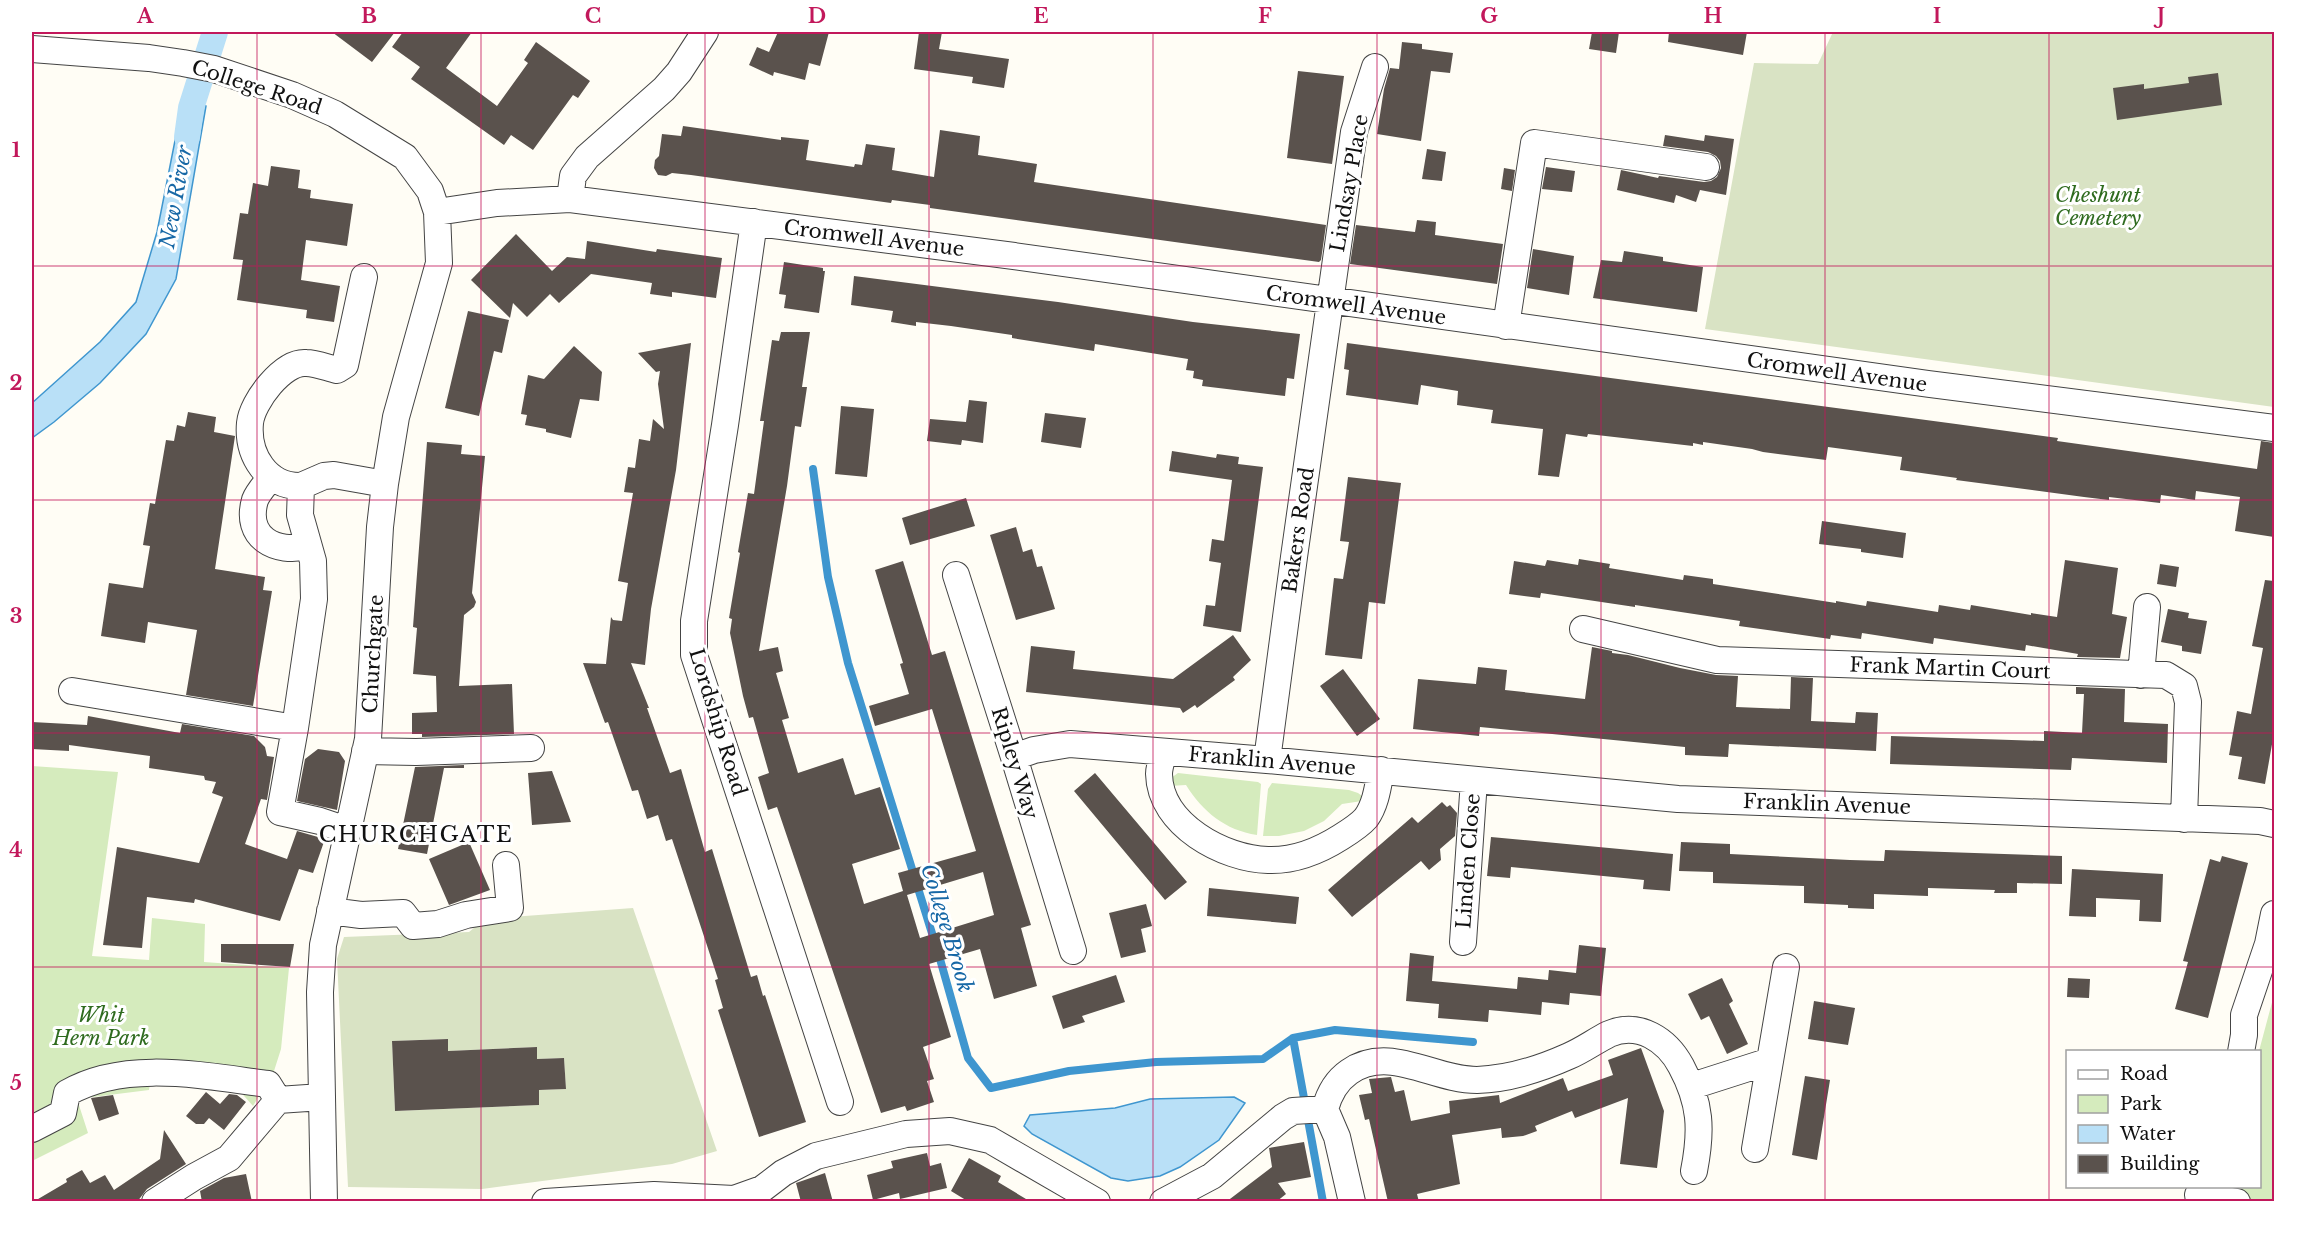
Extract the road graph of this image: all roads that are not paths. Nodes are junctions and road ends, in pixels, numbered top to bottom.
1 (705, 32) edge
2 (32, 49) edge
3 (1376, 67) dead end
4 (1706, 167) dead end
5 (570, 199) junction
6 (437, 212) junction
7 (754, 222) junction
8 (364, 277) dead end
9 (1329, 301) junction
10 (1506, 326) junction
11 (2274, 428) edge
12 (271, 477) junction
13 (385, 484) junction
14 (301, 486) junction
15 (308, 546) junction
16 (956, 575) dead end
17 (2147, 607) dead end
18 (1583, 629) dead end
19 (2141, 675) junction
20 (72, 691) dead end
21 (295, 728) junction
22 (531, 748) dead end
23 (365, 751) junction
24 (1164, 752) junction
25 (1014, 757) junction
26 (1267, 760) junction
27 (1381, 770) junction
28 (1474, 780) junction
29 (2184, 819) junction
30 (2274, 824) edge
31 (348, 830) junction
32 (506, 865) dead end
33 (330, 910) junction
34 (2274, 914) edge
35 (1463, 942) dead end
36 (2271, 944) edge
37 (1073, 951) dead end
38 (1786, 967) dead end
39 (2241, 1050) edge
40 (1770, 1061) junction
41 (1692, 1086) junction
42 (322, 1097) junction
43 (278, 1100) junction
44 (840, 1102) dead end
45 (1313, 1110) junction
46 (32, 1129) edge
47 (1755, 1149) dead end
48 (1694, 1172) dead end
49 (2198, 1194) edge
50 (753, 1198) edge
51 (155, 1202) edge
52 (324, 1202) edge
53 (545, 1202) edge
54 (1097, 1202) edge
55 (1163, 1202) edge
56 (1352, 1202) edge
57 (2237, 1202) edge

1 - 5 street
2 - 6 street, College Road
3 - 9 street, Lindsay Place
4 - 10 street
5 - 6 street, Cromwell Avenue
5 - 7 street, Cromwell Avenue
6 - 13 street, Churchgate
7 - 9 street, Cromwell Avenue
7 - 44 street, Lordship Road
8 - 12 street
9 - 10 street, Cromwell Avenue
9 - 26 street, Bakers Road
10 - 11 street, Cromwell Avenue
12 - 14 street
12 - 15 street
13 - 14 street
13 - 23 street, Churchgate
14 - 15 street
15 - 21 street
16 - 25 street, Ripley Way
17 - 19 street
18 - 19 street, Frank Martin Court
19 - 29 street, Frank Martin Court
20 - 21 street
21 - 31 street
22 - 23 street
23 - 31 street, Churchgate
24 - 25 street, Franklin Avenue
24 - 26 street, Franklin Avenue
24 - 27 street, Franklin Avenue
25 - 37 street, Ripley Way
26 - 27 street, Franklin Avenue
27 - 28 street, Franklin Avenue
28 - 29 street, Franklin Avenue
28 - 35 street, Linden Close
29 - 30 street, Franklin Avenue
31 - 33 street, Churchgate
32 - 33 street
33 - 42 street, Churchgate
34 - 36 street
36 - 39 street
38 - 40 street
40 - 41 street
40 - 47 street
41 - 45 street
41 - 48 street
42 - 43 street
42 - 52 street, Churchgate
43 - 46 street
43 - 51 street
45 - 55 street
45 - 56 street
49 - 57 street
50 - 53 street
50 - 54 street

